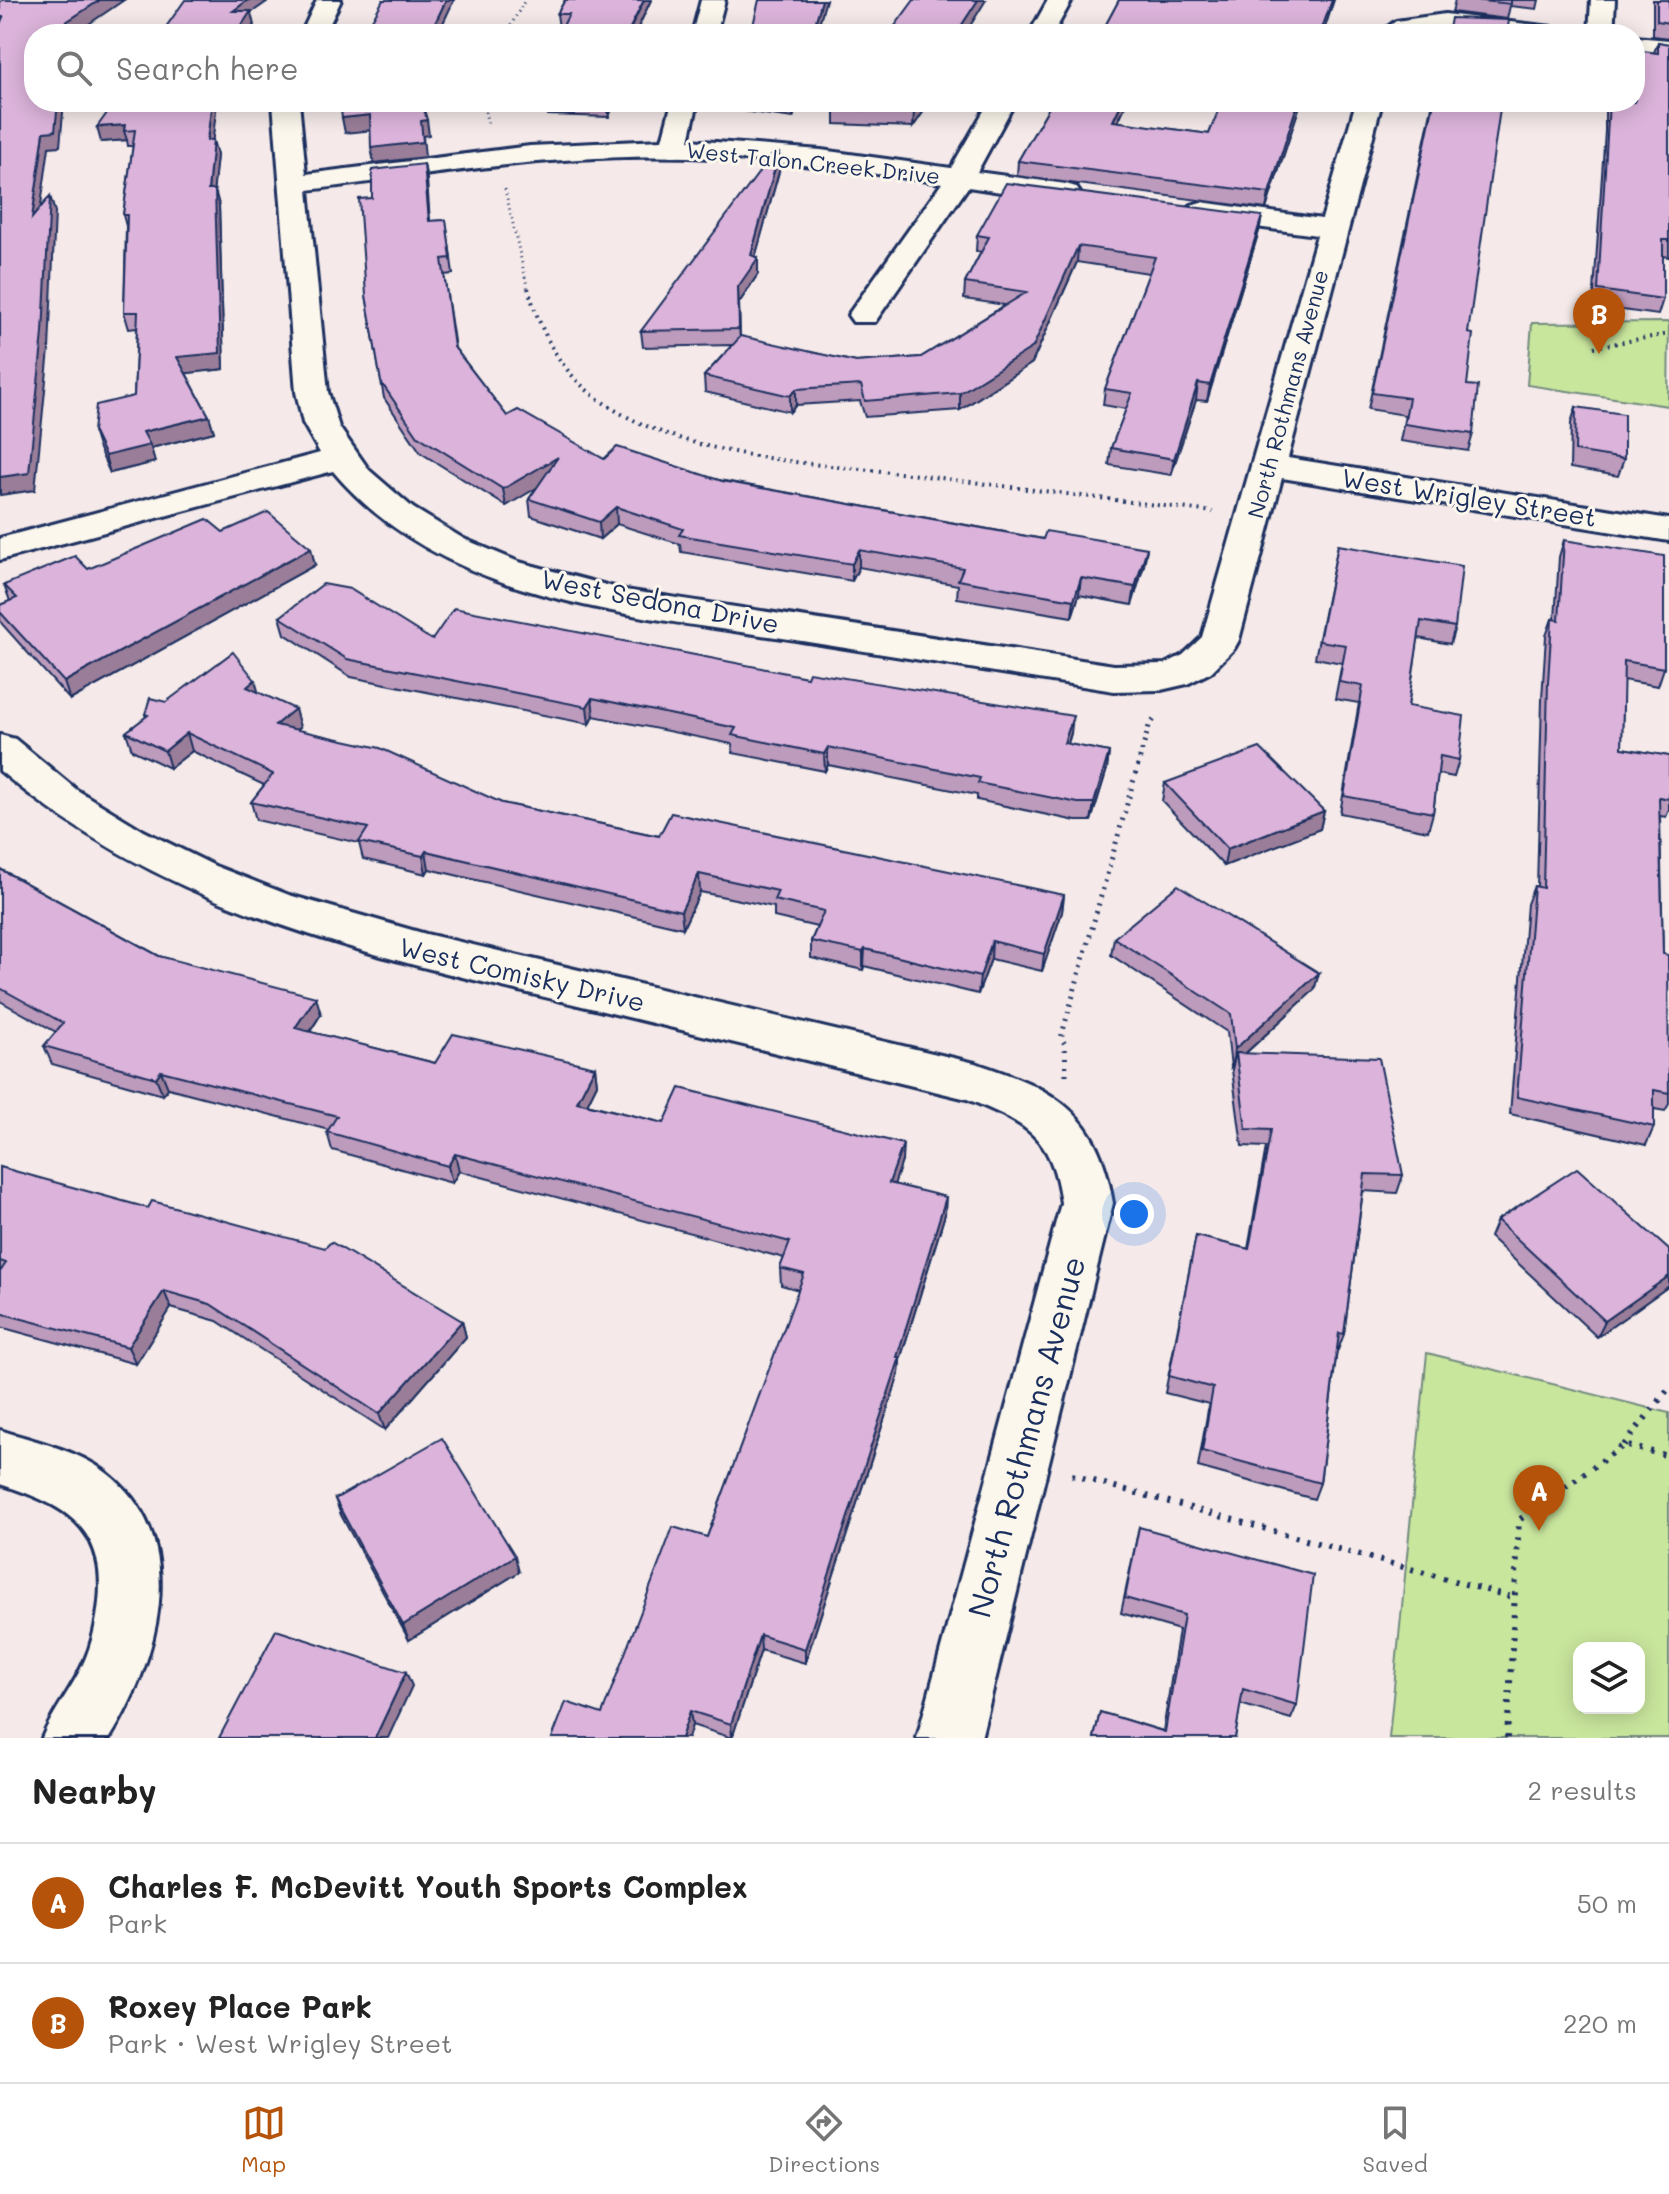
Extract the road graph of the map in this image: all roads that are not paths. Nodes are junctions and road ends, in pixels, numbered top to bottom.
1 (329, 0) edge
2 (713, 0) edge
3 (1060, 0) edge
4 (1603, 0) edge
5 (318, 24) edge
6 (707, 24) edge
7 (1047, 24) edge
8 (1439, 24) edge
9 (1470, 24) edge
10 (1602, 24) edge
11 (1645, 45) edge
12 (1669, 48) edge
13 (287, 112) edge
14 (682, 112) edge
15 (996, 112) edge
16 (1366, 112) edge
17 (673, 148) junction
18 (959, 179) junction
19 (292, 184) junction
20 (1100, 197) edge
21 (1178, 208) edge
22 (1334, 229) junction
23 (864, 315) dead end
24 (340, 458) junction
25 (1268, 465) junction
26 (1669, 530) edge
27 (0, 549) edge
28 (1185, 673) joint
29 (0, 749) edge
30 (1069, 1137) joint
31 (0, 1457) edge
32 (74, 1738) edge
33 (949, 1738) edge

1 - 5 street
2 - 6 street
3 - 7 street
4 - 10 street
8 - 9 street
11 - 12 street
13 - 19 street, West Sedona Drive
14 - 17 street
15 - 18 street
16 - 22 street, North Rothmans Avenue
17 - 18 street, West Talon Creek Drive
17 - 19 street, West Talon Creek Drive
18 - 20 street, West Talon Creek Drive
18 - 23 street
19 - 24 street, West Sedona Drive
21 - 22 street
22 - 25 street, North Rothmans Avenue
24 - 27 street
24 - 28 street, West Sedona Drive
25 - 26 street, West Wrigley Street
25 - 28 street, North Rothmans Avenue
29 - 30 street, West Comisky Drive
30 - 33 street, North Rothmans Avenue
31 - 32 street

